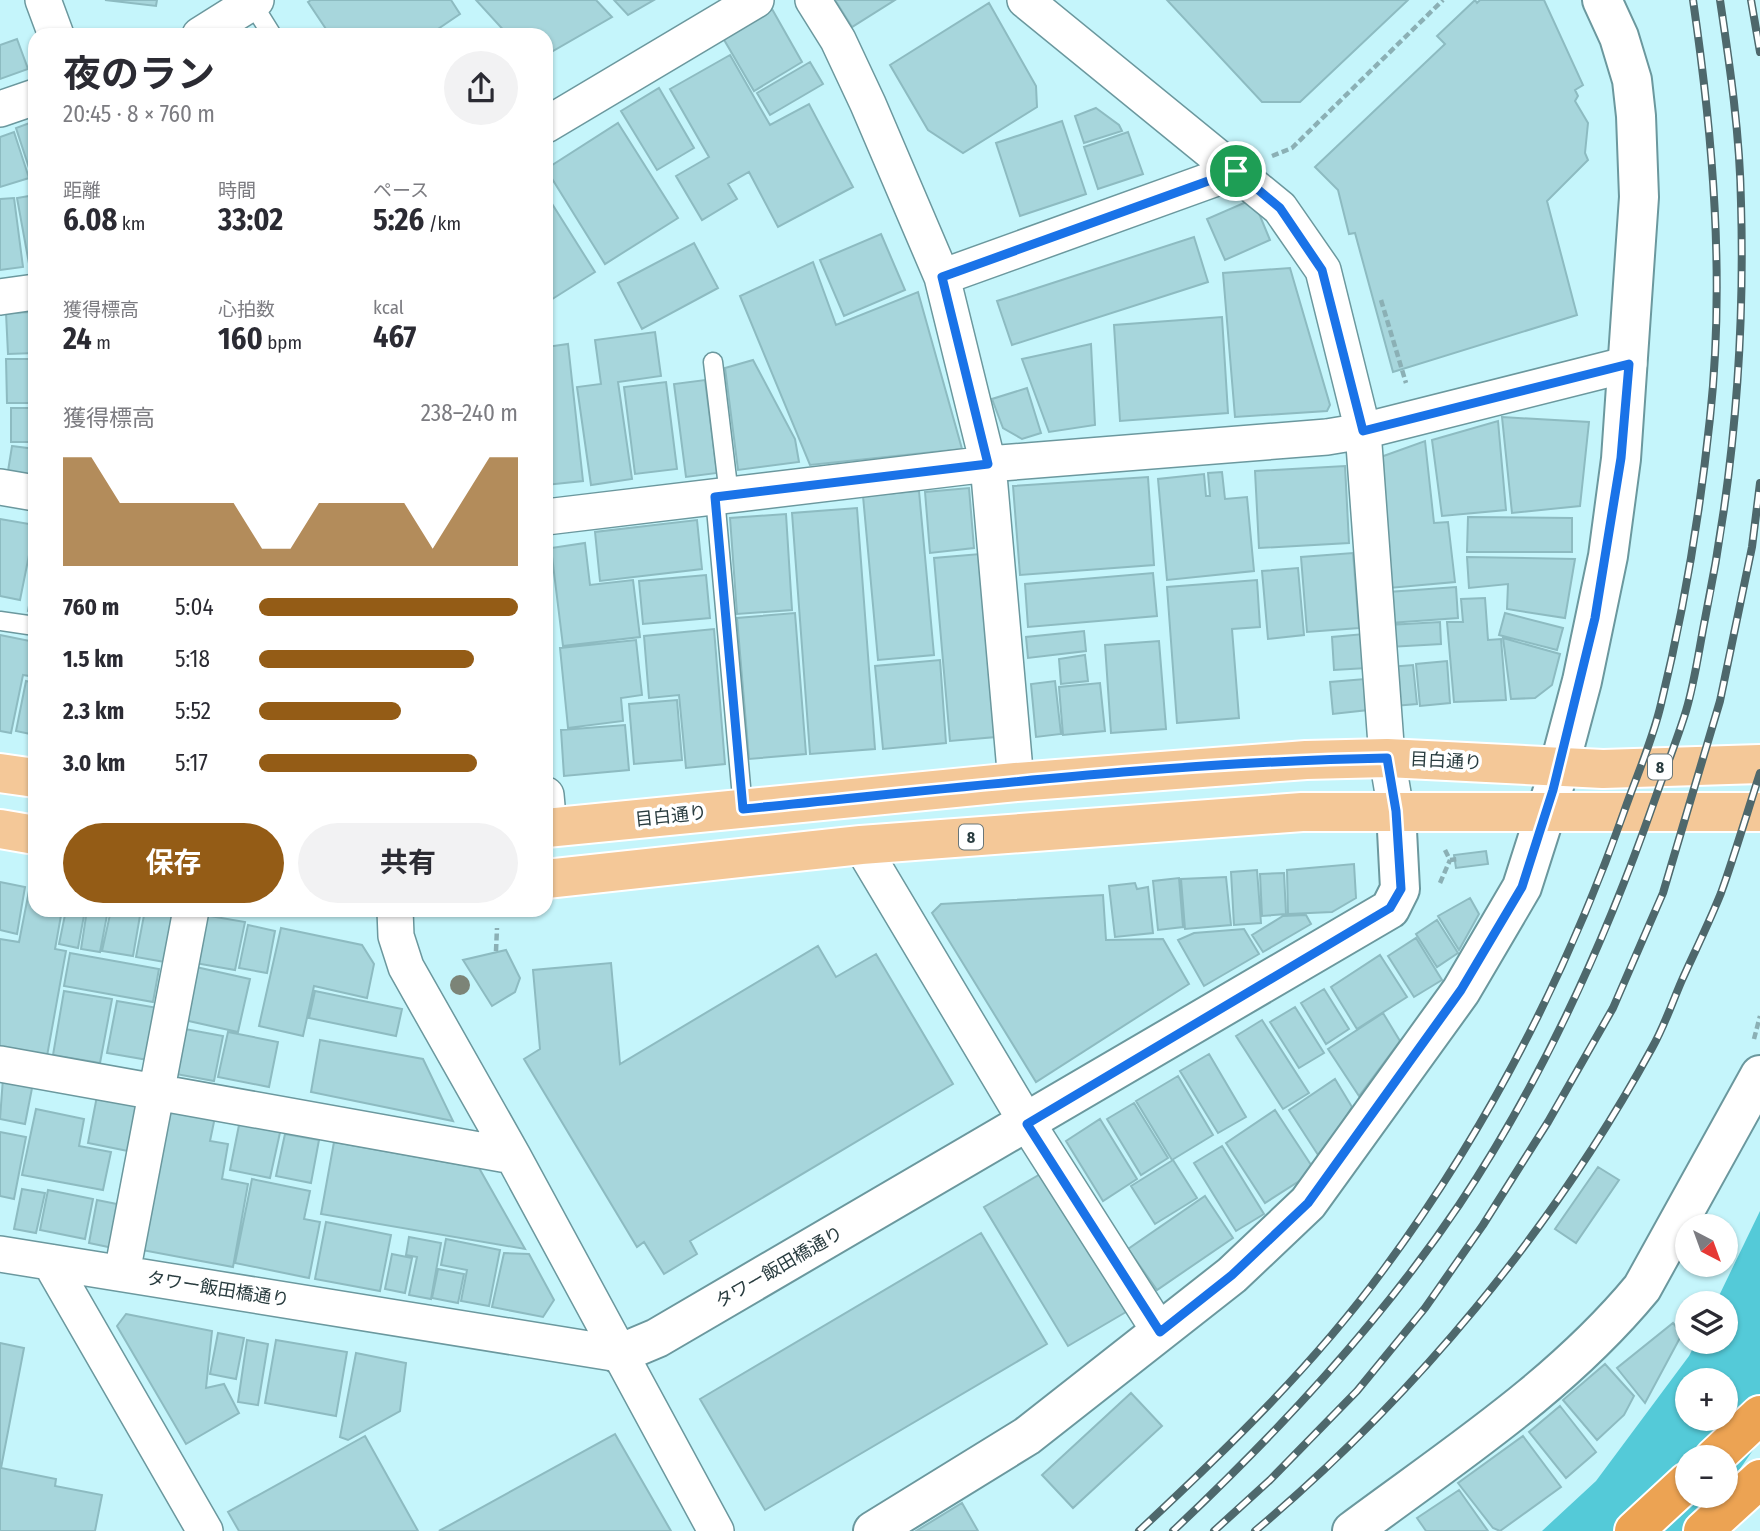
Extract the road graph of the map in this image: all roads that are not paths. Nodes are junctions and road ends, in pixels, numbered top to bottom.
1 (43, 0) edge
2 (756, 0) edge
3 (813, 0) edge
4 (1025, 0) edge
5 (1602, 0) edge
6 (254, 1) edge
7 (53, 28) edge
8 (211, 28) edge
9 (268, 28) edge
10 (28, 99) edge
11 (0, 109) edge
12 (553, 121) edge
13 (1236, 171) junction
14 (942, 277) junction
15 (28, 293) edge
16 (0, 297) edge
17 (713, 362) dead end
18 (1629, 364) junction
19 (1363, 431) junction
20 (988, 464) junction
21 (0, 487) edge
22 (28, 492) edge
23 (722, 496) junction
24 (553, 516) edge
25 (0, 621) edge
26 (28, 625) edge
27 (1387, 758) junction
28 (1760, 764) edge
29 (1559, 767) junction
30 (0, 773) edge
31 (28, 777) edge
32 (1016, 782) junction
33 (743, 809) junction
34 (1396, 811) junction
35 (1760, 811) edge
36 (1546, 812) junction
37 (553, 817) edge
38 (0, 829) edge
39 (28, 834) edge
40 (861, 845) junction
41 (553, 878) edge
42 (190, 917) edge
43 (395, 917) edge
44 (0, 1064) edge
45 (1760, 1075) edge
46 (156, 1092) junction
47 (1027, 1124) junction
48 (513, 1156) junction
49 (0, 1254) edge
50 (50, 1262) junction
51 (122, 1273) junction
52 (1160, 1332) junction
53 (619, 1354) junction
54 (1760, 1415) edge
55 (1728, 1445) edge
56 (1760, 1479) edge
57 (1675, 1493) edge
58 (205, 1531) edge
59 (716, 1531) edge
60 (873, 1531) edge
61 (1352, 1531) edge
62 (1634, 1531) edge
63 (1703, 1531) edge

1 - 7 street
2 - 12 street
3 - 14 street
4 - 13 street
5 - 18 street
6 - 8 street
6 - 9 lane
10 - 11 street
13 - 14 street
13 - 19 street
14 - 20 street
15 - 16 street
17 - 23 lane
18 - 19 street
18 - 29 street
19 - 20 street
19 - 27 street
20 - 23 street
20 - 32 street
21 - 22 street
23 - 24 street
23 - 33 lane
25 - 26 lane
27 - 29 main road, 目白通り / 8
27 - 32 main road, 目白通り / 8
27 - 34 street
28 - 29 main road, 目白通り / 8
29 - 36 street
30 - 31 main road
32 - 33 main road, 目白通り / 8
33 - 37 main road, 目白通り / 8
34 - 36 main road, 8
34 - 40 main road, 8
34 - 47 street, タワー飯田橋通り
35 - 36 main road, 8
36 - 52 street
38 - 39 main road
40 - 41 main road, 8
40 - 47 street
42 - 46 street
43 - 48 street
44 - 46 street
45 - 61 street
46 - 48 street
46 - 51 street
47 - 52 street
47 - 53 street, タワー飯田橋通り
48 - 53 street
49 - 50 street, タワー飯田橋通り
50 - 51 street, タワー飯田橋通り
50 - 58 street
51 - 53 street, タワー飯田橋通り
52 - 60 street
53 - 59 street
54 - 55 highway
56 - 63 highway
57 - 62 highway

